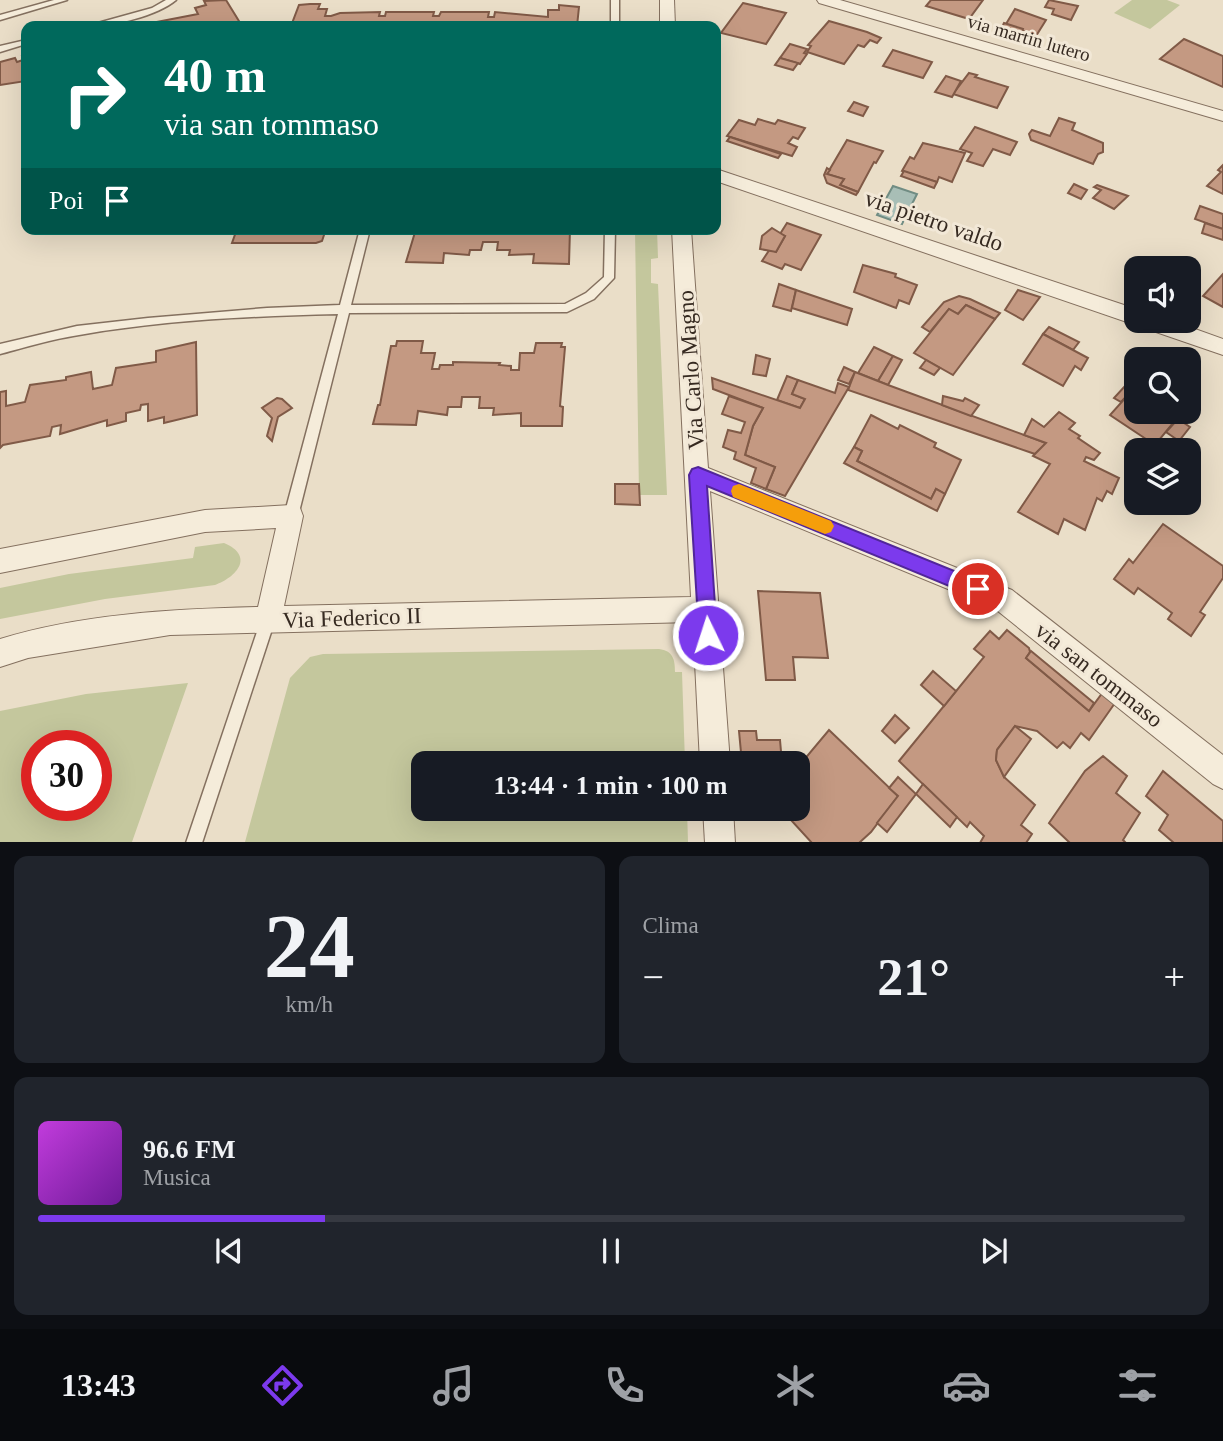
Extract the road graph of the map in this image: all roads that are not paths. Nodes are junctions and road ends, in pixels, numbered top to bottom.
1 (63, 0) edge
2 (172, 0) edge
3 (615, 0) edge
4 (667, 0) edge
5 (824, 0) edge
6 (876, 0) edge
7 (0, 18) edge
8 (884, 18) junction
9 (111, 21) edge
10 (615, 21) edge
11 (668, 21) edge
12 (21, 44) edge
13 (0, 49) edge
14 (1223, 116) edge
15 (721, 176) edge
16 (364, 235) edge
17 (610, 235) edge
18 (681, 235) edge
19 (346, 308) junction
20 (1124, 313) edge
21 (1183, 333) edge
22 (1223, 347) edge
23 (0, 349) edge
24 (698, 475) junction
25 (290, 516) junction
26 (0, 561) edge
27 (706, 609) junction
28 (268, 620) junction
29 (0, 653) edge
30 (714, 751) edge
31 (1223, 774) edge
32 (719, 821) edge
33 (194, 842) edge
34 (720, 842) edge

1 - 7 lane
2 - 9 lane
3 - 10 lane
4 - 11 street
5 - 8 street, via martin lutero
6 - 8 street
8 - 14 street, via martin lutero
12 - 13 lane
15 - 20 street, via pietro valdo
16 - 19 lane
17 - 19 lane
18 - 24 street, Via Carlo Magno
19 - 23 lane
19 - 25 lane
21 - 22 street
24 - 27 street, Via Carlo Magno
24 - 31 street, via san tommaso
25 - 26 street
25 - 28 street
27 - 28 street, Via Federico II
27 - 30 street, Via Carlo Magno
28 - 29 street, Via Federico II
28 - 33 lane
32 - 34 street

